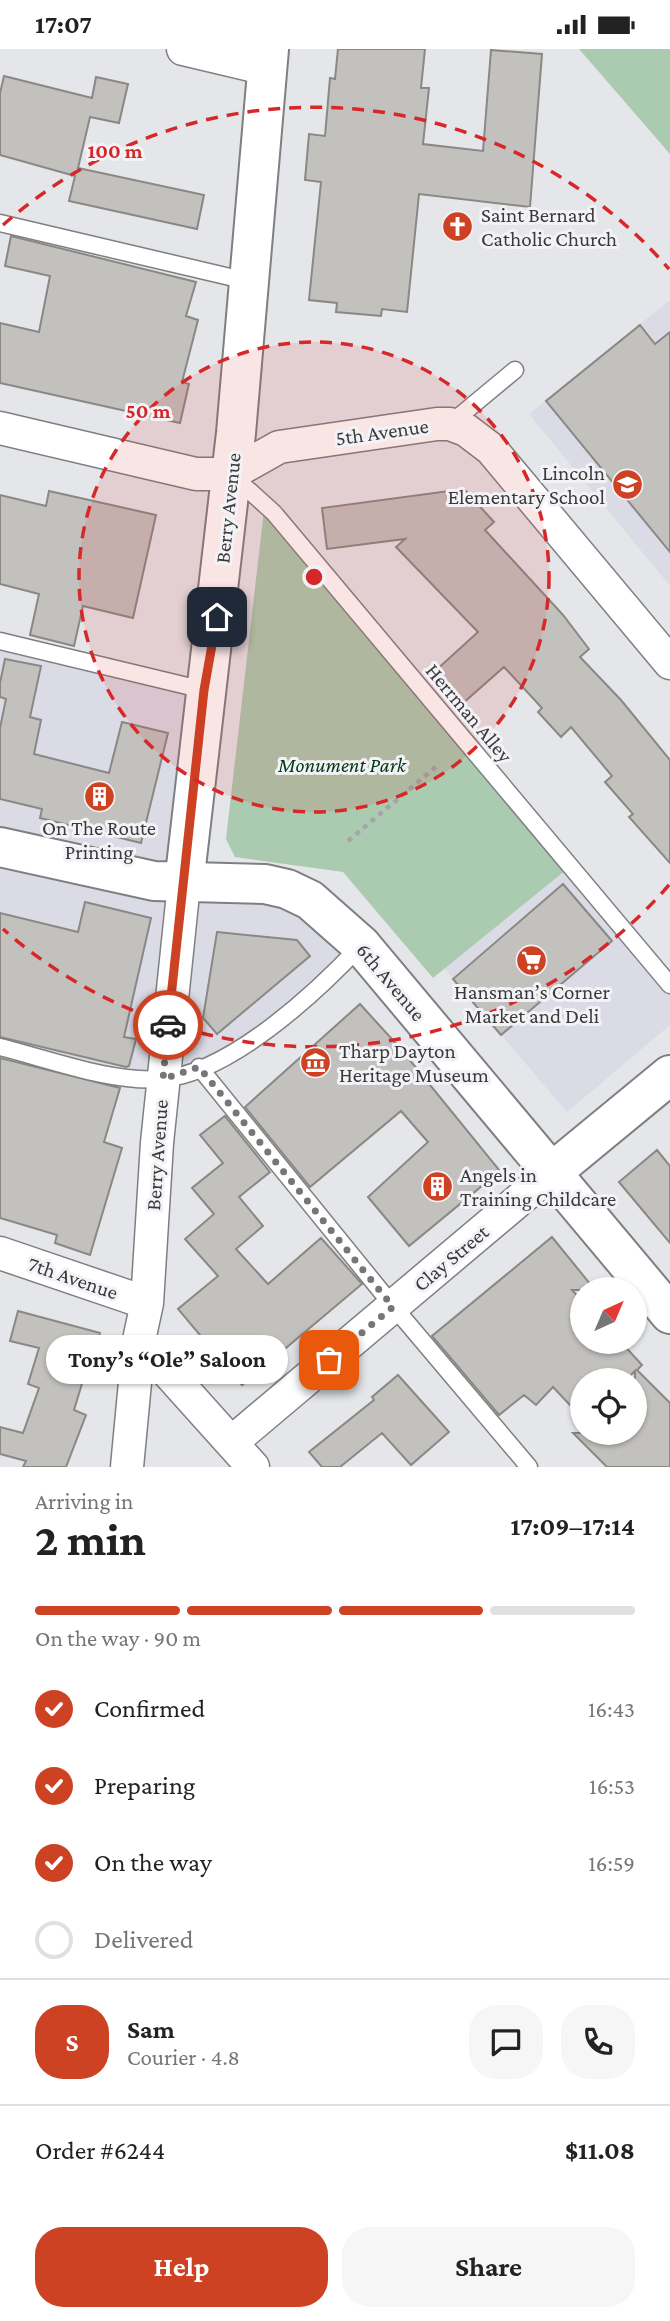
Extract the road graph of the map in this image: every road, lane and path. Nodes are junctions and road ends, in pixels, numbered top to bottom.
1 (183, 49) edge
2 (268, 59) edge
3 (0, 223) edge
4 (247, 281) junction
5 (514, 370) dead end
6 (450, 424) junction
7 (0, 428) edge
8 (231, 474) junction
9 (0, 641) edge
10 (670, 663) edge
11 (204, 690) junction
12 (438, 765) dead end
13 (348, 841) dead end
14 (0, 847) edge
15 (184, 884) junction
16 (361, 945) junction
17 (670, 985) edge
18 (0, 1047) edge
19 (199, 1067) junction
20 (670, 1075) edge
21 (163, 1079) junction
22 (551, 1173) junction
23 (0, 1253) edge
24 (146, 1303) junction
25 (393, 1307) junction
26 (670, 1314) edge
27 (139, 1340) junction
28 (232, 1442) junction
29 (127, 1467) edge
30 (253, 1467) edge
31 (529, 1467) edge

1 - 2 street
2 - 4 street, Berry Avenue
3 - 4 lane
4 - 8 street, Berry Avenue
5 - 6 lane
6 - 8 street, 5th Avenue
6 - 10 street, 5th Avenue
7 - 8 street, 5th Avenue
8 - 11 street, Berry Avenue
8 - 17 lane, Herrman Alley
9 - 11 lane
11 - 15 street, Berry Avenue
12 - 13 path
14 - 15 street, 6th Avenue
15 - 16 street, 6th Avenue
15 - 21 street, Berry Avenue
16 - 19 lane
16 - 22 street, 6th Avenue
18 - 21 lane
19 - 21 lane
19 - 25 lane
20 - 22 street, Clay Street
21 - 24 street, Berry Avenue
22 - 25 street, Clay Street
22 - 26 street, 6th Avenue
23 - 24 street, 7th Avenue
24 - 27 street, Berry Avenue
25 - 28 street, Clay Street
25 - 31 lane
27 - 28 street
27 - 29 street, Berry Avenue
28 - 30 street

